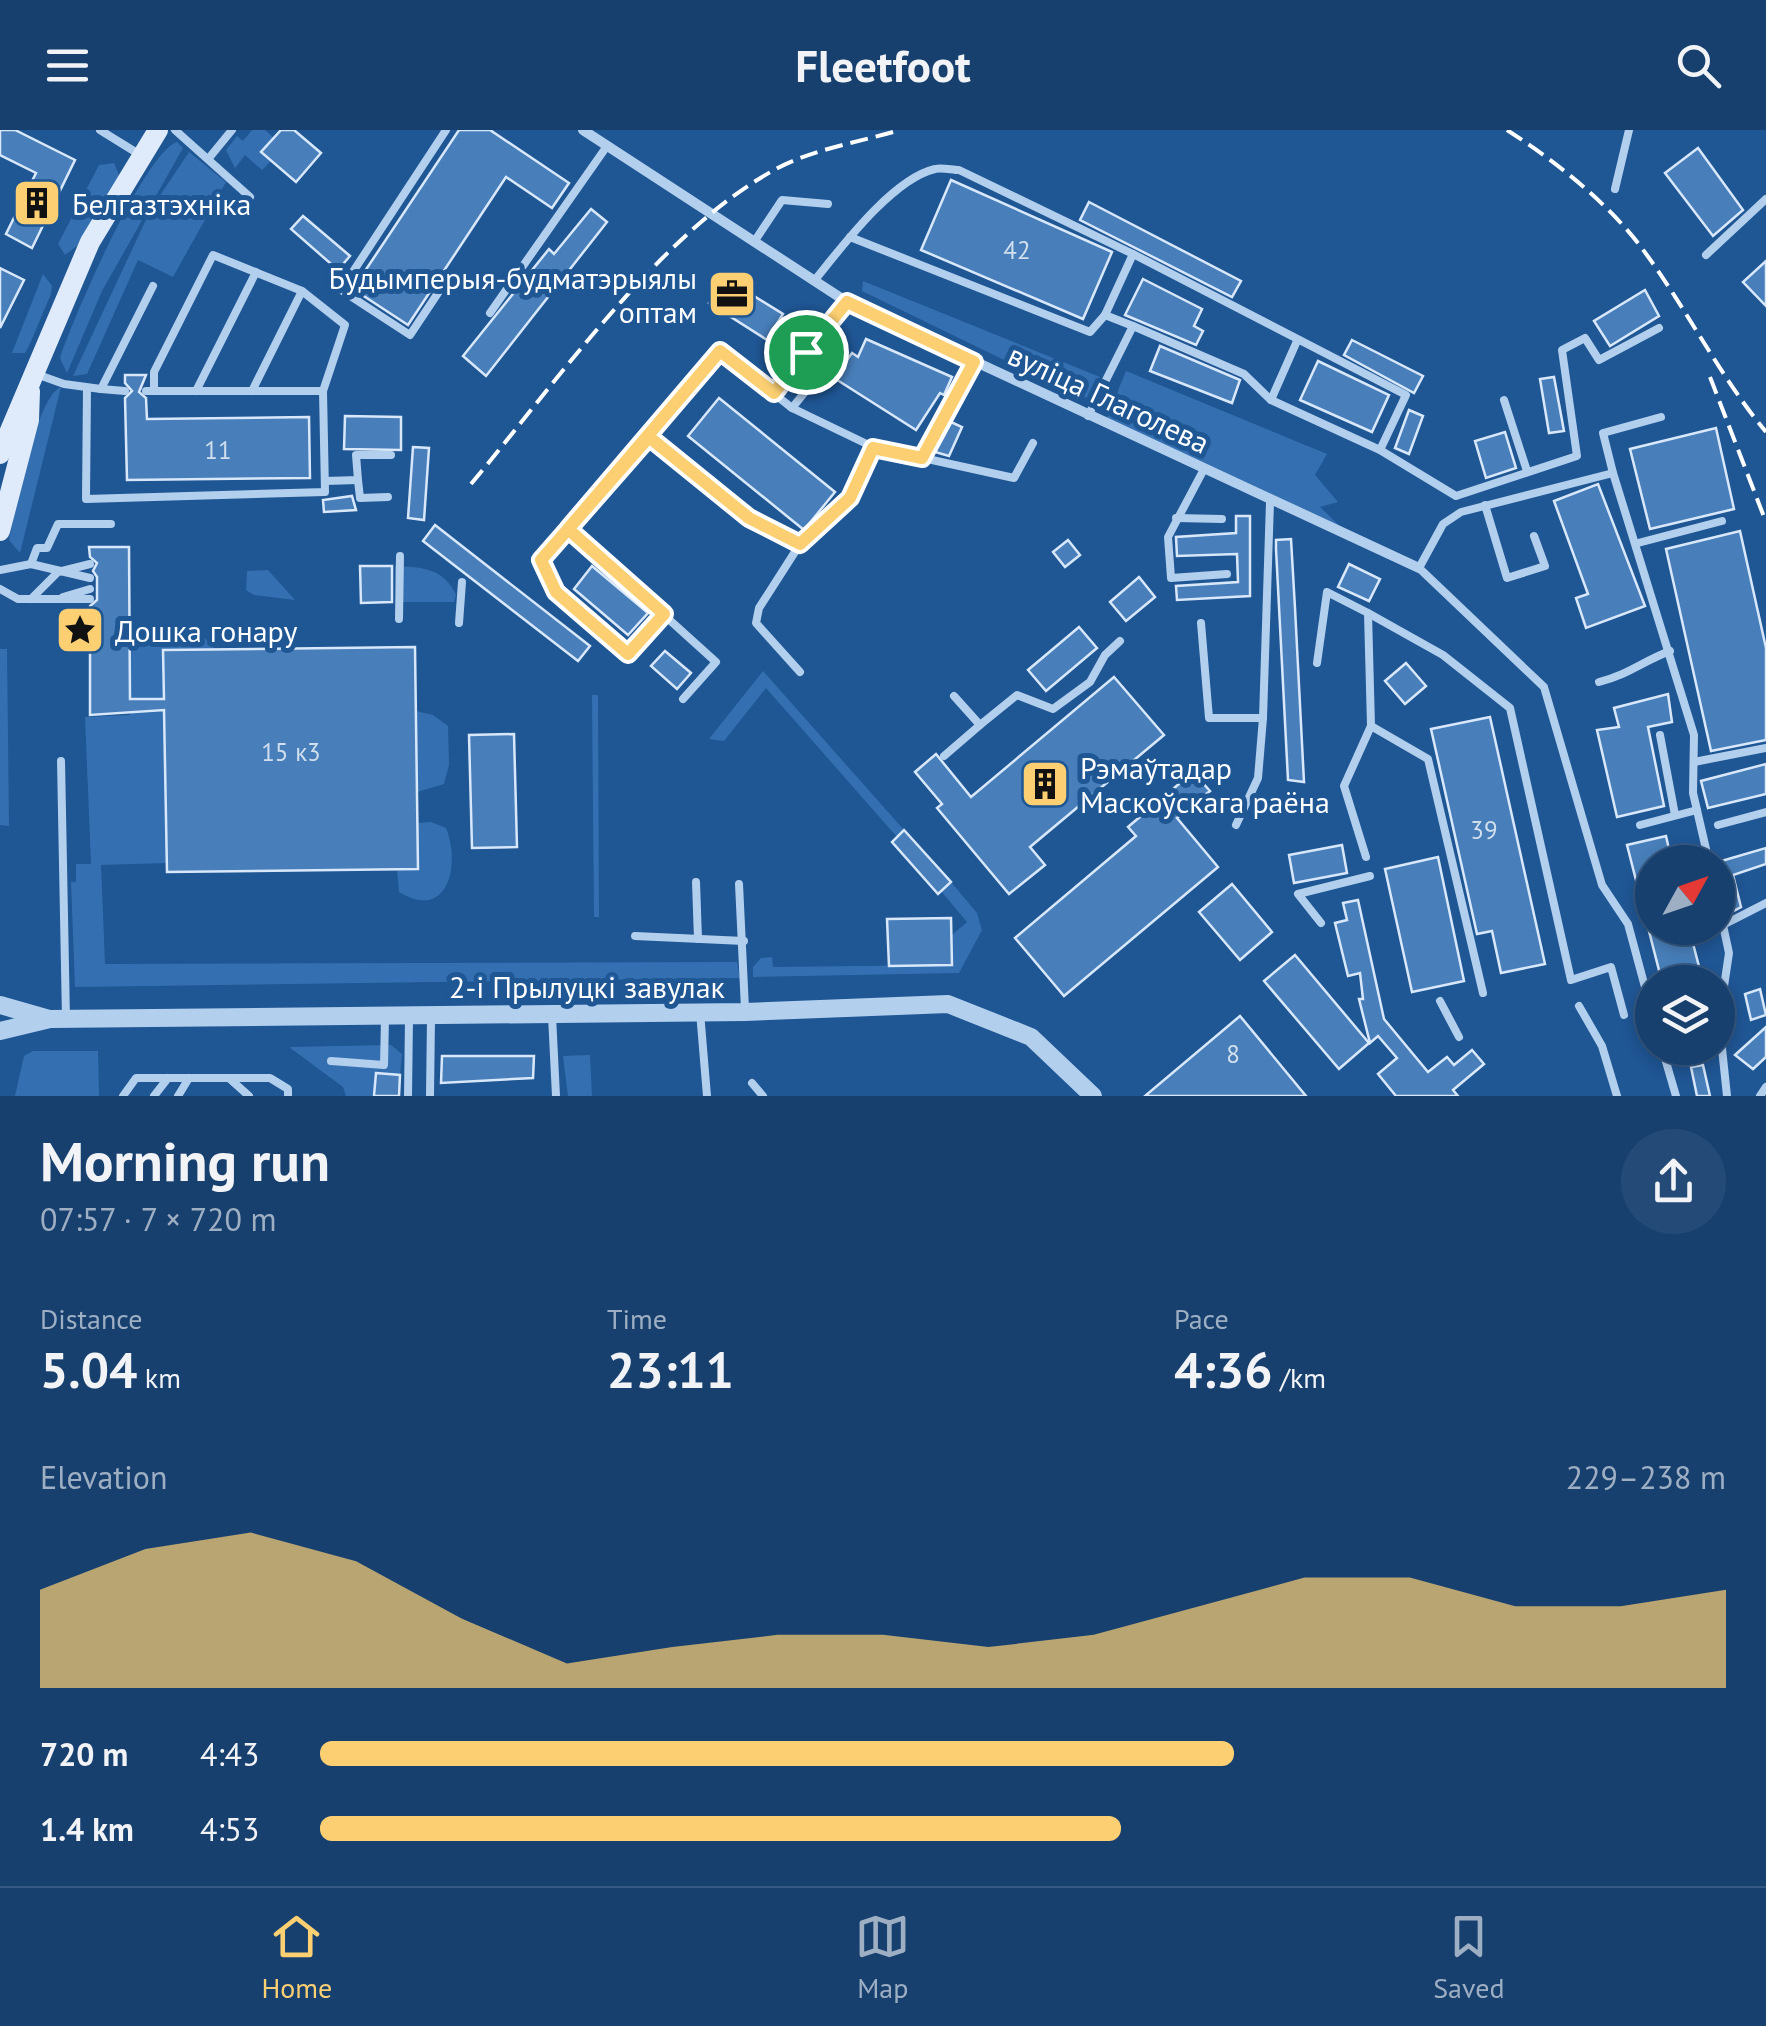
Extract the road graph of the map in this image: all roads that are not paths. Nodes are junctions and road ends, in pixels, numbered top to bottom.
1 (100, 130) edge
2 (158, 130) edge
3 (175, 130) edge
4 (232, 130) edge
5 (446, 130) edge
6 (583, 130) edge
7 (1629, 130) edge
8 (607, 146) junction
9 (142, 156) junction
10 (209, 158) junction
11 (1615, 189) dead end
12 (250, 198) dead end
13 (1766, 199) edge
14 (828, 204) dead end
15 (850, 237) junction
16 (754, 242) junction
17 (1133, 254) junction
18 (1706, 254) dead end
19 (256, 272) junction
20 (814, 281) junction
21 (153, 286) dead end
22 (302, 291) junction
23 (438, 293) dead end
24 (847, 302) junction
25 (490, 313) dead end
26 (1106, 315) junction
27 (1133, 326) junction
28 (827, 327) junction
29 (1659, 328) dead end
30 (1297, 341) junction
31 (974, 362) junction
32 (822, 369) dead end
33 (33, 379) junction
34 (87, 388) junction
35 (102, 389) junction
36 (252, 390) junction
37 (323, 390) junction
38 (125, 391) dead end
39 (196, 391) junction
40 (805, 392) dead end
41 (774, 393) junction
42 (1270, 400) junction
43 (1504, 400) dead end
44 (792, 408) junction
45 (1088, 416) junction
46 (1660, 417) dead end
47 (649, 437) junction
48 (1033, 444) dead end
49 (873, 448) junction
50 (1380, 450) junction
51 (0, 454) edge
52 (391, 455) dead end
53 (922, 458) junction
54 (1204, 471) junction
55 (1527, 471) junction
56 (1613, 473) junction
57 (358, 480) junction
58 (325, 481) junction
59 (388, 497) dead end
60 (1270, 502) junction
61 (1486, 506) junction
62 (1176, 518) junction
63 (1222, 519) dead end
64 (1722, 521) dead end
65 (111, 524) dead end
66 (568, 529) junction
67 (0, 531) edge
68 (1534, 536) dead end
69 (1638, 543) junction
70 (800, 544) junction
71 (400, 556) dead end
72 (31, 564) junction
73 (90, 564) dead end
74 (1419, 568) junction
75 (0, 570) edge
76 (58, 572) junction
77 (1227, 574) dead end
78 (90, 578) dead end
79 (462, 582) dead end
80 (0, 589) edge
81 (90, 594) dead end
82 (31, 599) junction
83 (1368, 613) junction
84 (664, 614) junction
85 (399, 618) dead end
86 (459, 623) dead end
87 (1201, 623) dead end
88 (1120, 641) dead end
89 (1670, 651) junction
90 (1317, 663) dead end
91 (800, 672) dead end
92 (1599, 682) dead end
93 (954, 696) dead end
94 (683, 699) dead end
95 (1263, 718) junction
96 (980, 725) junction
97 (1371, 726) junction
98 (1660, 735) dead end
99 (1766, 748) edge
100 (944, 756) dead end
101 (61, 761) dead end
102 (1694, 762) junction
103 (1697, 810) junction
104 (1766, 812) edge
105 (1675, 816) junction
106 (1236, 825) dead end
107 (1640, 825) dead end
108 (1718, 825) dead end
109 (1705, 845) edge
110 (1366, 857) dead end
111 (1370, 876) dead end
112 (696, 882) dead end
113 (739, 884) dead end
114 (1766, 903) edge
115 (1735, 919) edge
116 (1321, 924) dead end
117 (635, 936) dead end
118 (698, 939) junction
119 (744, 941) junction
120 (1727, 945) edge
121 (1639, 965) edge
122 (1483, 993) dead end
123 (1440, 1002) dead end
124 (0, 1005) edge
125 (1579, 1006) dead end
126 (552, 1012) junction
127 (700, 1012) junction
128 (746, 1012) junction
129 (385, 1013) junction
130 (410, 1014) junction
131 (433, 1014) junction
132 (1624, 1015) dead end
133 (58, 1019) junction
134 (0, 1031) edge
135 (1459, 1036) dead end
136 (331, 1062) dead end
137 (1667, 1065) edge
138 (168, 1078) junction
139 (189, 1078) junction
140 (228, 1078) junction
141 (752, 1083) dead end
142 (1766, 1087) edge
143 (288, 1093) edge
144 (123, 1096) edge
145 (154, 1096) edge
146 (178, 1096) edge
147 (249, 1096) edge
148 (297, 1096) edge
149 (408, 1096) edge
150 (430, 1096) edge
151 (556, 1096) edge
152 (707, 1096) edge
153 (763, 1096) edge
154 (1093, 1096) edge
155 (1617, 1096) edge
156 (1676, 1096) edge
157 (1727, 1096) edge
158 (1760, 1096) edge

1 - 9 lane
2 - 9 main road
3 - 10 lane
4 - 10 lane
5 - 23 lane
6 - 8 street, вуліца Глаголева
7 - 11 lane
8 - 16 street, вуліца Глаголева
8 - 25 lane
9 - 33 main road
10 - 12 lane
13 - 18 lane
14 - 16 lane
15 - 17 lane
15 - 20 lane
15 - 26 lane
16 - 20 street, вуліца Глаголева
17 - 26 lane
17 - 30 lane
19 - 22 lane
19 - 39 lane
19 - 39 lane
20 - 24 street, вуліца Глаголева
21 - 35 lane
22 - 36 lane
22 - 37 lane
24 - 28 lane
24 - 31 street, вуліца Глаголева
26 - 27 lane
27 - 42 lane
27 - 45 lane
28 - 32 lane
28 - 41 lane
29 - 55 lane
30 - 42 lane
30 - 50 lane
31 - 45 street, вуліца Глаголева
31 - 53 lane
33 - 34 lane
33 - 51 main road
33 - 67 main road
34 - 35 lane
34 - 58 lane
35 - 38 lane
36 - 37 lane
36 - 39 lane
37 - 58 lane
40 - 44 lane
41 - 44 lane
41 - 47 lane
42 - 50 lane
43 - 55 lane
44 - 49 lane
45 - 54 street, вуліца Глаголева
46 - 56 lane
47 - 66 lane
47 - 70 lane
48 - 53 lane
49 - 53 lane
49 - 70 lane
50 - 55 lane
52 - 57 lane
54 - 60 street, вуліца Глаголева
54 - 62 lane
56 - 61 lane
56 - 69 lane
57 - 58 lane
57 - 59 lane
60 - 74 street, вуліца Глаголева
60 - 95 lane
61 - 68 lane
61 - 74 lane
62 - 63 lane
62 - 77 lane
64 - 69 lane
65 - 72 lane
66 - 84 lane
66 - 84 lane
69 - 89 lane
70 - 91 lane
71 - 85 lane
72 - 75 lane
72 - 76 lane
73 - 76 lane
74 - 121 lane
76 - 78 lane
76 - 82 lane
79 - 86 lane
80 - 82 lane
81 - 82 lane
83 - 90 lane
83 - 97 lane
83 - 132 lane
84 - 94 lane
87 - 95 lane
88 - 96 lane
89 - 92 lane
89 - 102 lane
93 - 96 lane
95 - 106 lane
96 - 100 lane
97 - 110 lane
97 - 122 lane
98 - 105 lane
99 - 102 lane
101 - 133 lane
102 - 103 lane
103 - 105 lane
103 - 109 lane
104 - 108 lane
105 - 107 lane
111 - 116 lane
112 - 118 lane
113 - 119 lane
114 - 115 lane
117 - 118 lane
118 - 119 lane
119 - 128 lane
120 - 157 lane
123 - 135 lane
124 - 133 street, 2-і Прылуцкі завулак
125 - 155 lane
126 - 127 street, 2-і Прылуцкі завулак
126 - 131 street, 2-і Прылуцкі завулак
126 - 151 lane
127 - 128 street, 2-і Прылуцкі завулак
127 - 152 lane
128 - 154 street, 2-і Прылуцкі завулак
129 - 130 street, 2-і Прылуцкі завулак
129 - 133 street, 2-і Прылуцкі завулак
129 - 136 lane
130 - 131 street, 2-і Прылуцкі завулак
130 - 149 lane
131 - 150 lane
133 - 134 street, 2-і Прылуцкі завулак
137 - 156 lane
138 - 139 lane
138 - 144 lane
138 - 145 lane
139 - 140 lane
139 - 146 lane
140 - 143 lane
140 - 147 lane
141 - 153 lane
142 - 158 lane
143 - 148 lane

